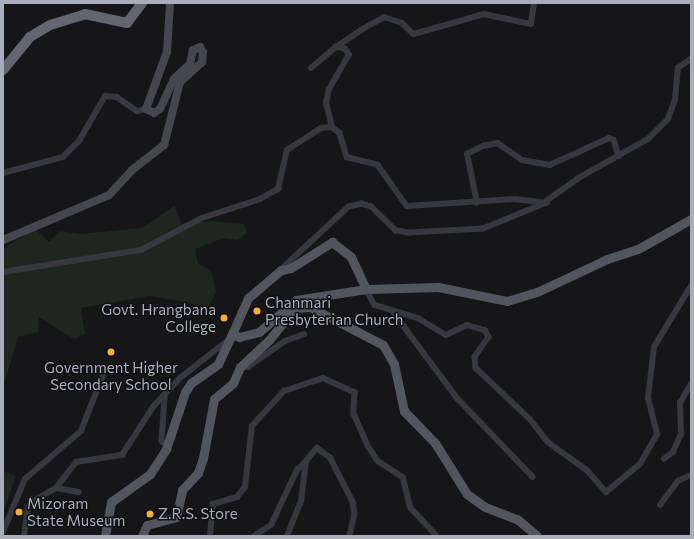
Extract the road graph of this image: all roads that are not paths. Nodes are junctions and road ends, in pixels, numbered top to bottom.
1 (142, 3) edge
2 (170, 3) edge
3 (534, 3) edge
4 (336, 47) junction
5 (691, 59) edge
6 (311, 68) dead end
7 (3, 70) edge
8 (146, 109) junction
9 (332, 127) junction
10 (618, 156) junction
11 (3, 173) edge
12 (546, 201) junction
13 (477, 203) junction
14 (691, 219) edge
15 (3, 240) edge
16 (281, 270) junction
17 (3, 272) edge
18 (691, 286) edge
19 (366, 289) junction
20 (394, 313) junction
21 (304, 334) dead end
22 (232, 336) junction
23 (240, 367) junction
24 (105, 370) dead end
25 (691, 384) edge
26 (165, 398) junction
27 (166, 445) junction
28 (664, 459) dead end
29 (306, 461) junction
30 (691, 475) edge
31 (533, 477) dead end
32 (56, 488) junction
33 (79, 492) dead end
34 (660, 505) dead end
35 (3, 532) edge
36 (24, 536) edge
37 (105, 536) edge
38 (142, 536) edge
39 (210, 536) edge
40 (254, 536) edge
41 (287, 536) edge
42 (350, 536) edge
43 (437, 536) edge
44 (537, 536) edge

1 - 7 highway
2 - 8 street
3 - 4 street
4 - 6 street
4 - 9 street
5 - 10 street
8 - 11 street
8 - 15 street
9 - 13 street
9 - 17 street
10 - 12 street
10 - 13 street
12 - 13 street
12 - 16 street
14 - 19 main road
16 - 19 main road
16 - 22 main road
18 - 20 street
19 - 20 street
19 - 22 main road
20 - 31 street
21 - 23 street
22 - 26 street
22 - 27 main road
23 - 38 main road
23 - 44 main road
24 - 35 street
25 - 28 street
26 - 27 street
26 - 32 street
27 - 37 main road
29 - 40 street
29 - 41 street
29 - 42 street
30 - 34 street
32 - 33 street
32 - 36 street
39 - 43 street

